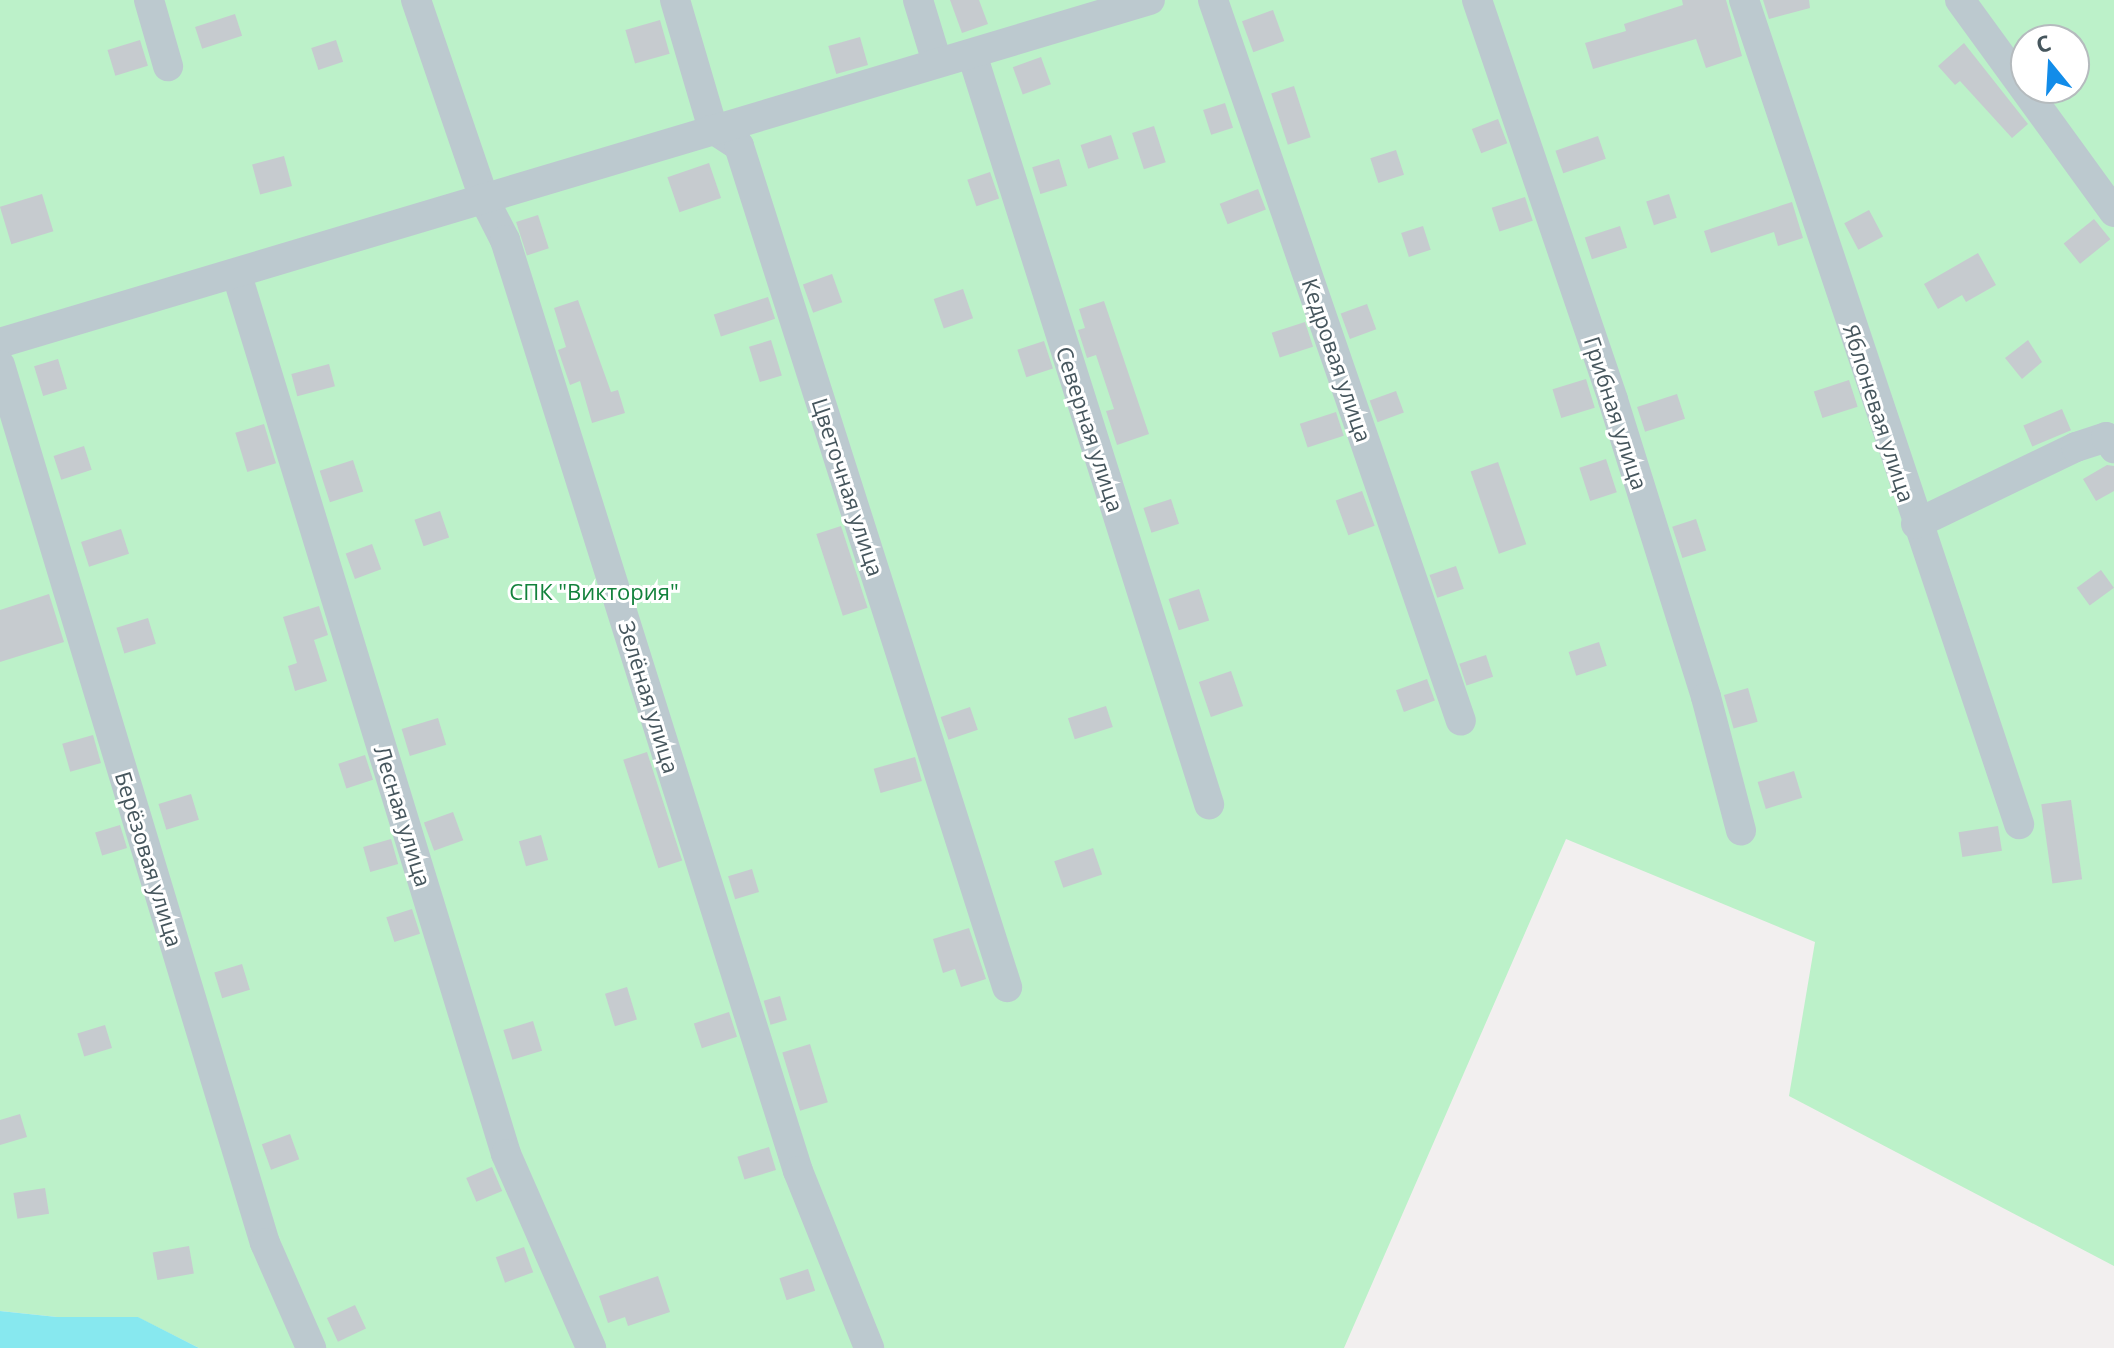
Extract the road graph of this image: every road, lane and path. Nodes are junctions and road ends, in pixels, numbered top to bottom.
1 (149, 0) edge
2 (416, 0) edge
3 (675, 0) edge
4 (918, 0) edge
5 (1150, 0) edge
6 (1213, 0) edge
7 (1477, 0) edge
8 (1744, 0) edge
9 (1960, 0) edge
10 (972, 54) junction
11 (937, 62) junction
12 (168, 66) dead end
13 (713, 129) junction
14 (485, 201) junction
15 (2114, 212) edge
16 (237, 275) junction
17 (0, 343) edge
18 (0, 365) edge
19 (2114, 448) edge
20 (1916, 524) junction
21 (1461, 721) dead end
22 (1209, 804) dead end
23 (2019, 824) dead end
24 (1741, 830) dead end
25 (1007, 987) dead end
26 (311, 1348) edge
27 (591, 1348) edge
28 (869, 1348) edge

1 - 12 street
2 - 14 street, Зелёная улица
3 - 13 street
4 - 11 street
5 - 10 street
6 - 21 street, Кедровая улица
7 - 24 street, Грибная улица
8 - 20 street, Яблоневая улица
9 - 15 street
10 - 11 street
10 - 22 street, Северная улица
11 - 13 street
13 - 14 street
13 - 25 street, Цветочная улица
14 - 16 street
14 - 28 street, Зелёная улица
16 - 17 street
16 - 27 street, Лесная улица
18 - 26 street, Берёзовая улица
19 - 20 street
20 - 23 street, Яблоневая улица

